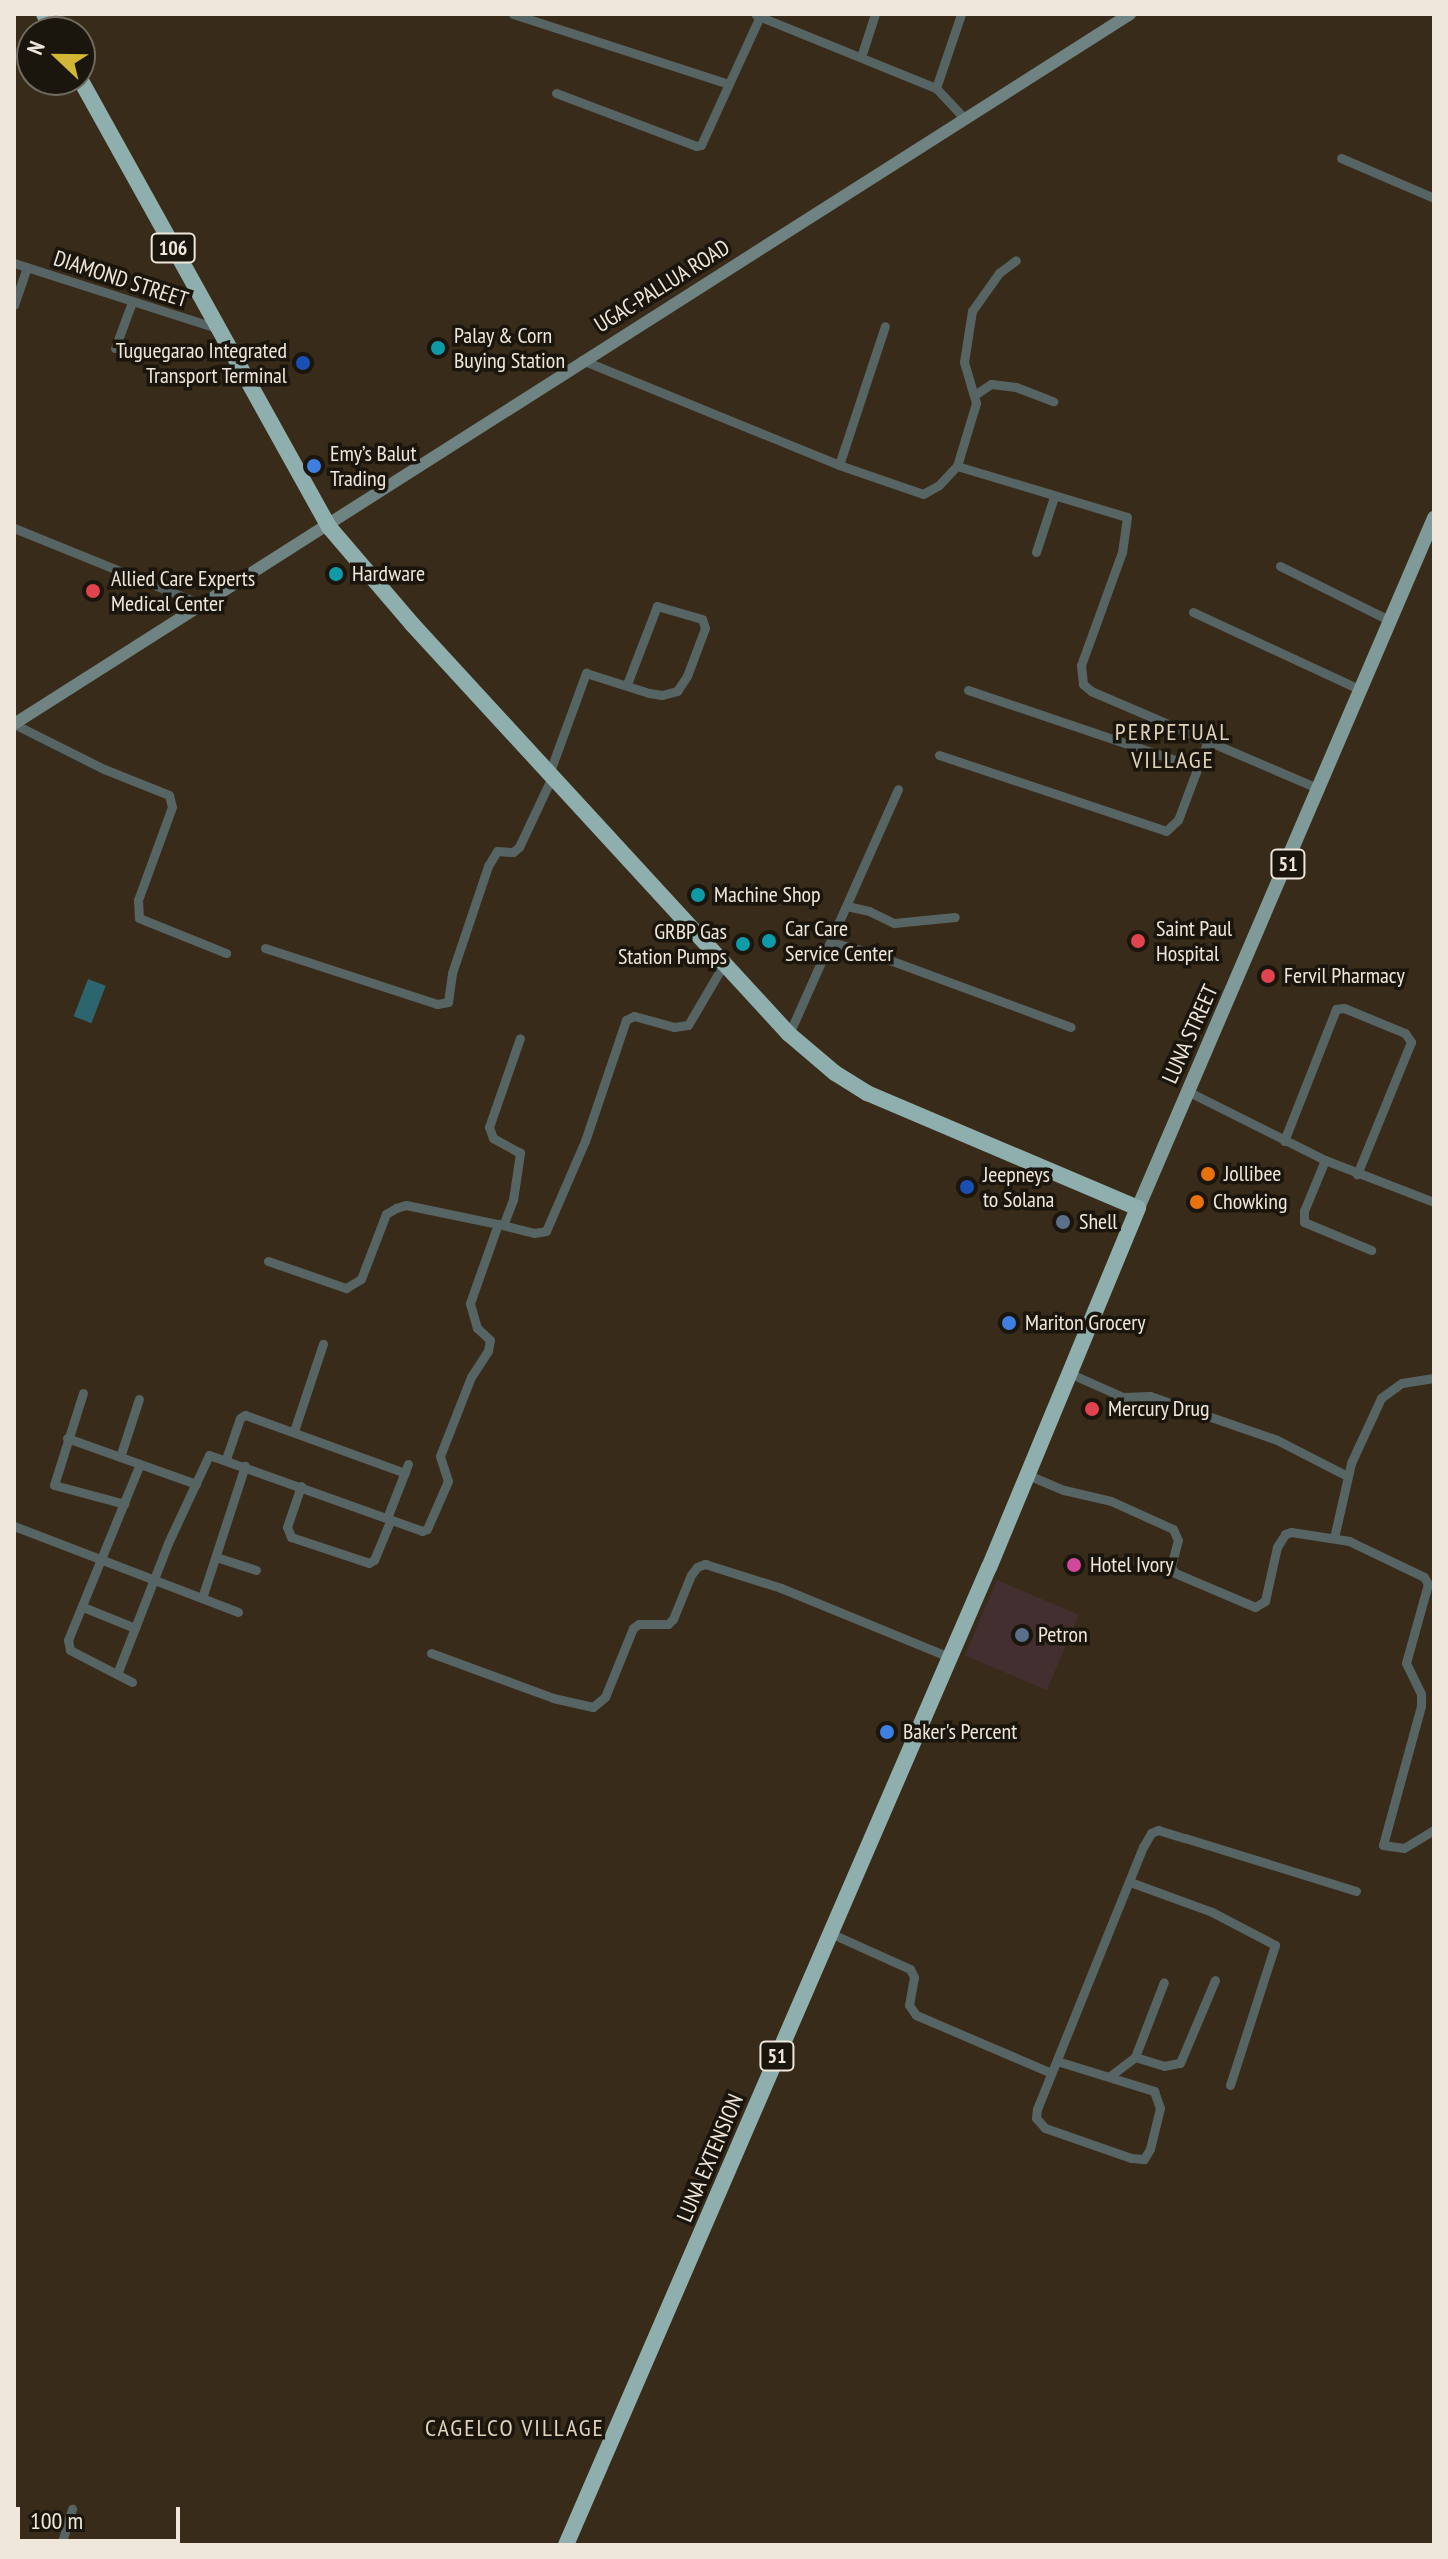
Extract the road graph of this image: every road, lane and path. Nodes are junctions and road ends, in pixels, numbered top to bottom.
1 (513, 14) edge
2 (875, 14) edge
3 (961, 14) edge
4 (1130, 14) edge
5 (757, 15) edge
6 (861, 57) junction
7 (728, 84) junction
8 (936, 88) junction
9 (556, 93) dead end
10 (89, 96) edge
11 (965, 119) junction
12 (1341, 158) dead end
13 (1434, 198) edge
14 (1016, 260) dead end
15 (14, 263) edge
16 (27, 267) junction
17 (132, 302) junction
18 (14, 305) edge
19 (885, 326) dead end
20 (217, 329) junction
21 (115, 348) dead end
22 (582, 360) junction
23 (976, 394) junction
24 (1053, 401) dead end
25 (839, 465) junction
26 (957, 466) junction
27 (1054, 497) junction
28 (1434, 518) edge
29 (329, 527) junction
30 (14, 528) edge
31 (1431, 535) edge
32 (1036, 552) dead end
33 (1280, 566) dead end
34 (204, 605) junction
35 (1193, 612) dead end
36 (1391, 621) junction
37 (627, 684) junction
38 (968, 690) dead end
39 (1361, 690) junction
40 (14, 724) edge
41 (1208, 740) junction
42 (939, 755) dead end
43 (1198, 768) junction
44 (551, 775) junction
45 (898, 789) dead end
46 (1320, 789) junction
47 (847, 906) junction
48 (955, 917) dead end
49 (831, 942) junction
50 (265, 948) dead end
51 (226, 953) dead end
52 (724, 964) junction
53 (1071, 1027) dead end
54 (789, 1034) junction
55 (520, 1038) dead end
56 (1189, 1092) junction
57 (1284, 1141) junction
58 (1325, 1160) junction
59 (1357, 1174) junction
60 (1434, 1189) edge
61 (1432, 1202) edge
62 (1138, 1208) junction
63 (501, 1224) junction
64 (1371, 1250) dead end
65 (268, 1261) dead end
66 (323, 1344) dead end
67 (1069, 1373) junction
68 (1434, 1378) edge
69 (83, 1393) dead end
70 (139, 1399) dead end
71 (294, 1431) junction
72 (67, 1438) junction
73 (120, 1457) junction
74 (226, 1459) junction
75 (140, 1464) junction
76 (245, 1466) junction
77 (1028, 1475) junction
78 (1347, 1476) junction
79 (196, 1484) junction
80 (301, 1486) junction
81 (125, 1504) junction
82 (389, 1519) junction
83 (14, 1526) edge
84 (1334, 1538) junction
85 (216, 1557) junction
86 (103, 1562) junction
87 (989, 1567) joint
88 (256, 1570) dead end
89 (154, 1581) junction
90 (202, 1598) junction
91 (83, 1607) junction
92 (238, 1612) dead end
93 (135, 1628) junction
94 (431, 1653) dead end
95 (949, 1657) junction
96 (117, 1674) junction
97 (132, 1682) dead end
98 (1434, 1830) edge
99 (1130, 1882) junction
100 (1356, 1891) dead end
101 (830, 1933) junction
102 (1215, 1980) dead end
103 (1164, 1982) dead end
104 (1135, 2057) junction
105 (1057, 2061) junction
106 (1051, 2073) junction
107 (1110, 2076) junction
108 (1230, 2085) dead end
109 (72, 2509) dead end
110 (61, 2545) edge
111 (566, 2545) edge

1 - 7 street
2 - 6 street
3 - 8 street
4 - 11 street, UGAC-PALLUA ROAD
5 - 6 street
5 - 7 street
6 - 8 street
7 - 9 street
8 - 11 street
10 - 20 highway, 106
11 - 22 street, UGAC-PALLUA ROAD
12 - 13 street
14 - 23 street
15 - 16 street, DIAMOND STREET
16 - 17 street, DIAMOND STREET
16 - 18 street
17 - 20 street, DIAMOND STREET
17 - 21 street
19 - 25 street
20 - 29 highway, 106
22 - 25 street
22 - 29 street, UGAC-PALLUA ROAD
23 - 24 street
23 - 26 street
25 - 26 street
26 - 27 street
27 - 32 street
27 - 41 street
28 - 31 main road, LUNA STREET / 51
29 - 34 street, UGAC-PALLUA ROAD
29 - 44 highway, 106
30 - 34 street
31 - 36 main road, LUNA STREET / 51
33 - 36 street
34 - 40 street, UGAC-PALLUA ROAD
35 - 39 street
36 - 39 main road, LUNA STREET / 51
37 - 37 street
37 - 44 street
38 - 43 street
39 - 46 main road, LUNA STREET / 51
40 - 51 street
41 - 43 street
41 - 46 street
42 - 43 street
44 - 50 street
44 - 52 highway, 106
45 - 47 street
46 - 56 main road, LUNA STREET / 51
47 - 48 street
47 - 49 street
49 - 53 street
49 - 54 street
52 - 54 highway, 106
52 - 63 street
54 - 62 highway, 106
55 - 63 street
56 - 57 street
56 - 62 main road, LUNA STREET / 51
57 - 58 street
57 - 59 street
58 - 59 street
58 - 64 street
59 - 61 street
60 - 61 street
62 - 67 highway, LUNA STREET / 51
63 - 65 street
63 - 82 street
66 - 71 street
67 - 77 highway, LUNA STREET / 51
67 - 78 street
68 - 78 street
69 - 72 street
70 - 73 street
71 - 74 street
71 - 82 street
72 - 73 street
72 - 81 street
73 - 75 street
74 - 76 street
74 - 79 street
75 - 79 street
75 - 81 street
76 - 80 street
76 - 85 street
77 - 84 street
77 - 87 highway, LUNA STREET / 51
78 - 84 street
79 - 89 street
80 - 82 street
80 - 82 street
81 - 86 street
83 - 86 street
84 - 98 street
85 - 88 street
85 - 90 street
86 - 89 street
86 - 91 street
87 - 95 highway, LUNA EXTENSION / 51
89 - 90 street
89 - 93 street
90 - 92 street
91 - 93 street
91 - 96 street
93 - 96 street
94 - 95 street
95 - 101 highway, LUNA EXTENSION / 51
96 - 97 street
99 - 100 street
99 - 105 street
99 - 108 street
101 - 106 street
101 - 111 highway, LUNA EXTENSION / 51
102 - 104 street
103 - 104 street
104 - 107 street
105 - 106 street
105 - 107 street
106 - 107 street
109 - 110 street

